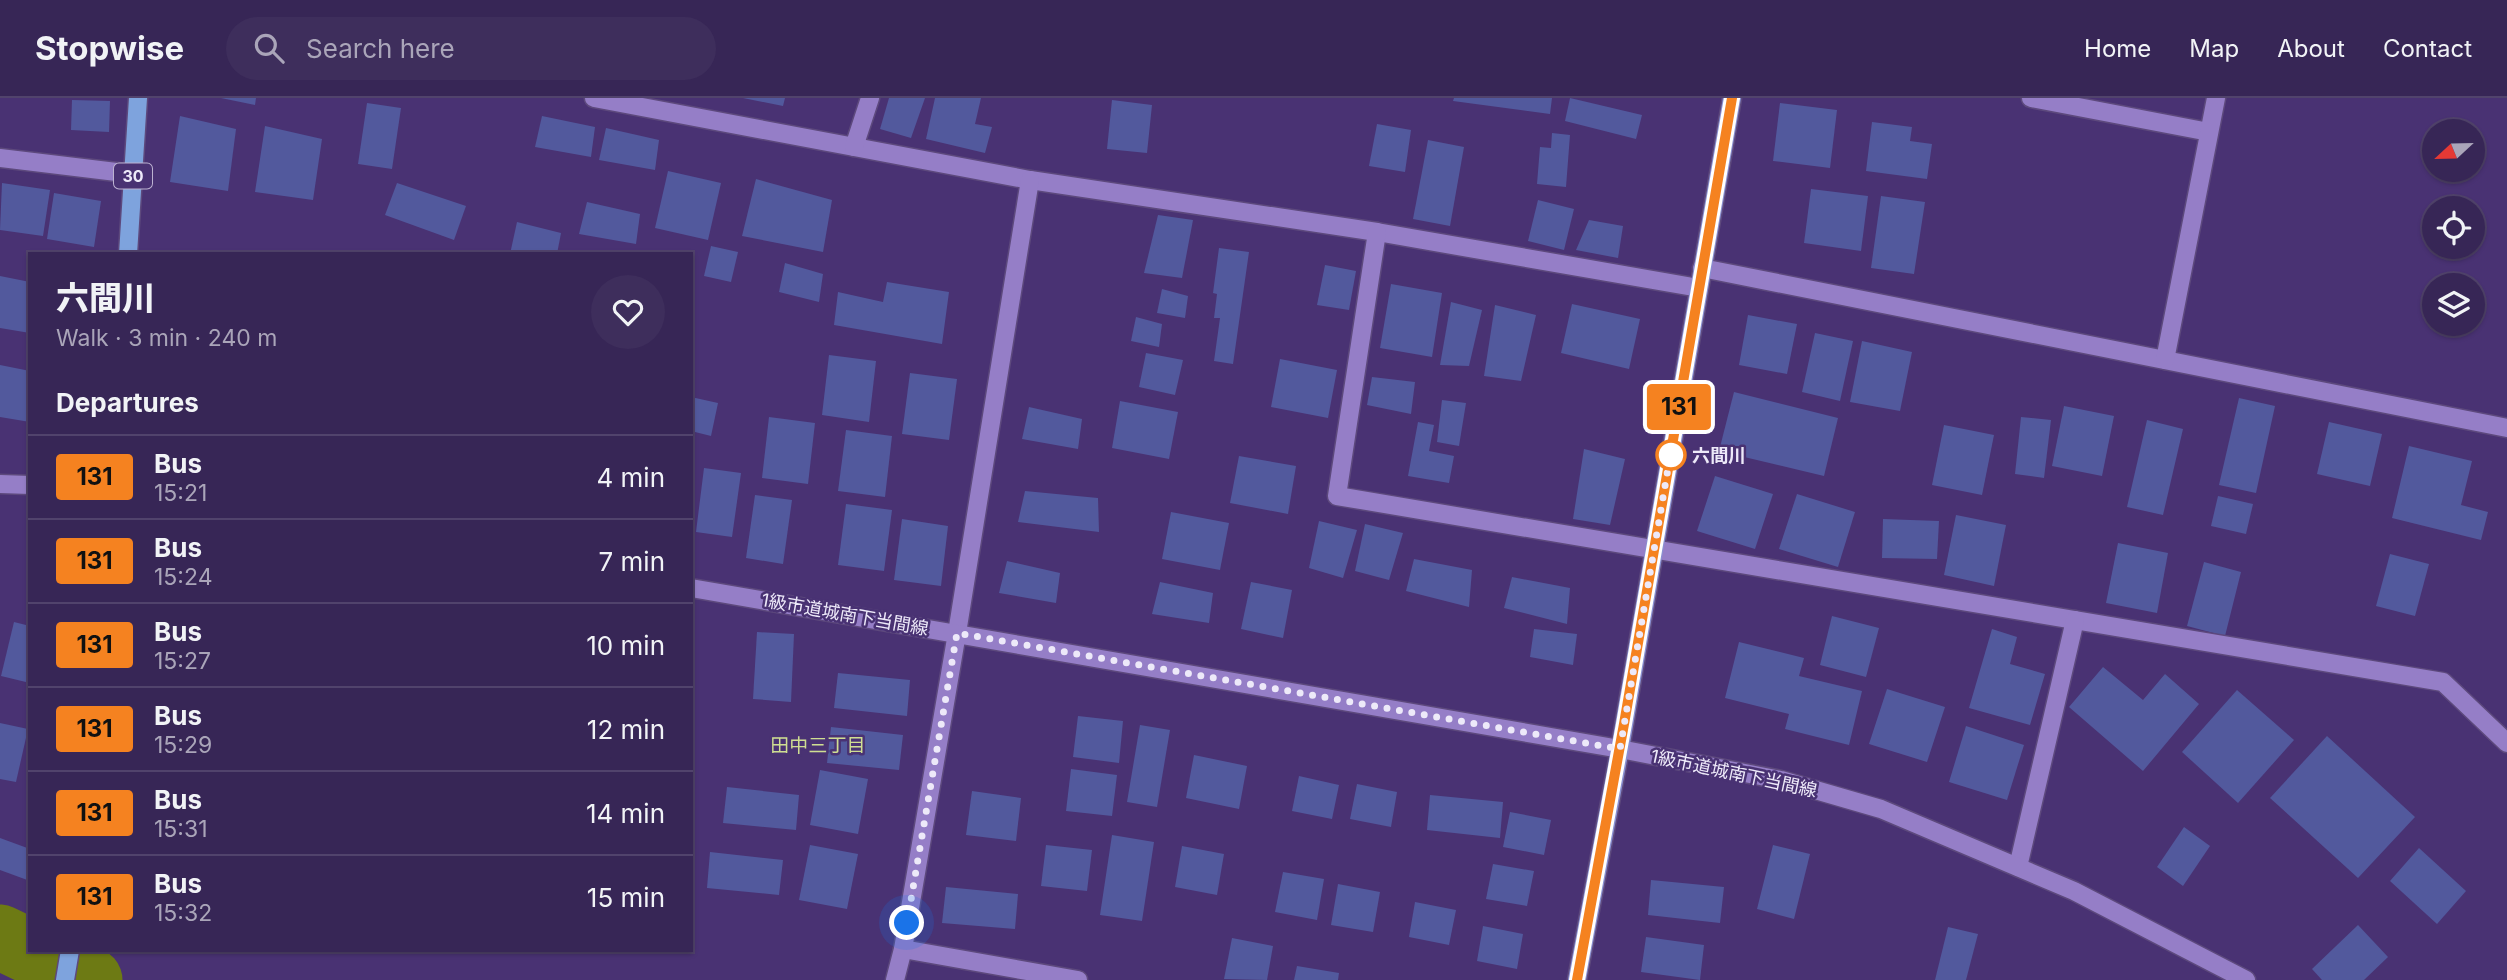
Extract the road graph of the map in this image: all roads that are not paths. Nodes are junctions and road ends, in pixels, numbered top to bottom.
1 (138, 98) edge
2 (594, 98) edge
3 (870, 98) edge
4 (1732, 98) edge
5 (2031, 98) edge
6 (2216, 98) edge
7 (2209, 132) junction
8 (854, 147) junction
9 (0, 158) edge
10 (133, 174) junction
11 (1030, 180) junction
12 (1377, 232) junction
13 (128, 252) edge
14 (1702, 268) junction
15 (1699, 288) junction
16 (2165, 360) junction
17 (2507, 428) edge
18 (0, 484) edge
19 (28, 485) edge
20 (1654, 550) junction
21 (693, 588) edge
22 (2076, 620) junction
23 (957, 633) junction
24 (2507, 743) edge
25 (1620, 749) junction
26 (2018, 867) junction
27 (903, 949) junction
28 (70, 952) edge
29 (65, 980) edge
30 (895, 980) edge
31 (1078, 980) edge
32 (1577, 980) edge
33 (2246, 980) edge

1 - 10 main road, 30
2 - 8 street
3 - 8 street
4 - 14 main road
5 - 7 street
6 - 7 street
7 - 16 street
8 - 11 street
9 - 10 street
10 - 13 main road, 30
11 - 12 street
11 - 23 street
12 - 15 street
12 - 20 street
14 - 15 main road
14 - 16 street
15 - 20 main road
16 - 17 street
18 - 19 street
20 - 22 street
20 - 25 main road
21 - 23 street, 1級市道城南下当間線
22 - 24 street
22 - 26 street
23 - 25 street, 1級市道城南下当間線
23 - 27 street
25 - 26 street, 1級市道城南下当間線
25 - 32 main road
26 - 33 street, 1級市道城南下当間線
27 - 30 street
27 - 31 street
28 - 29 main road

